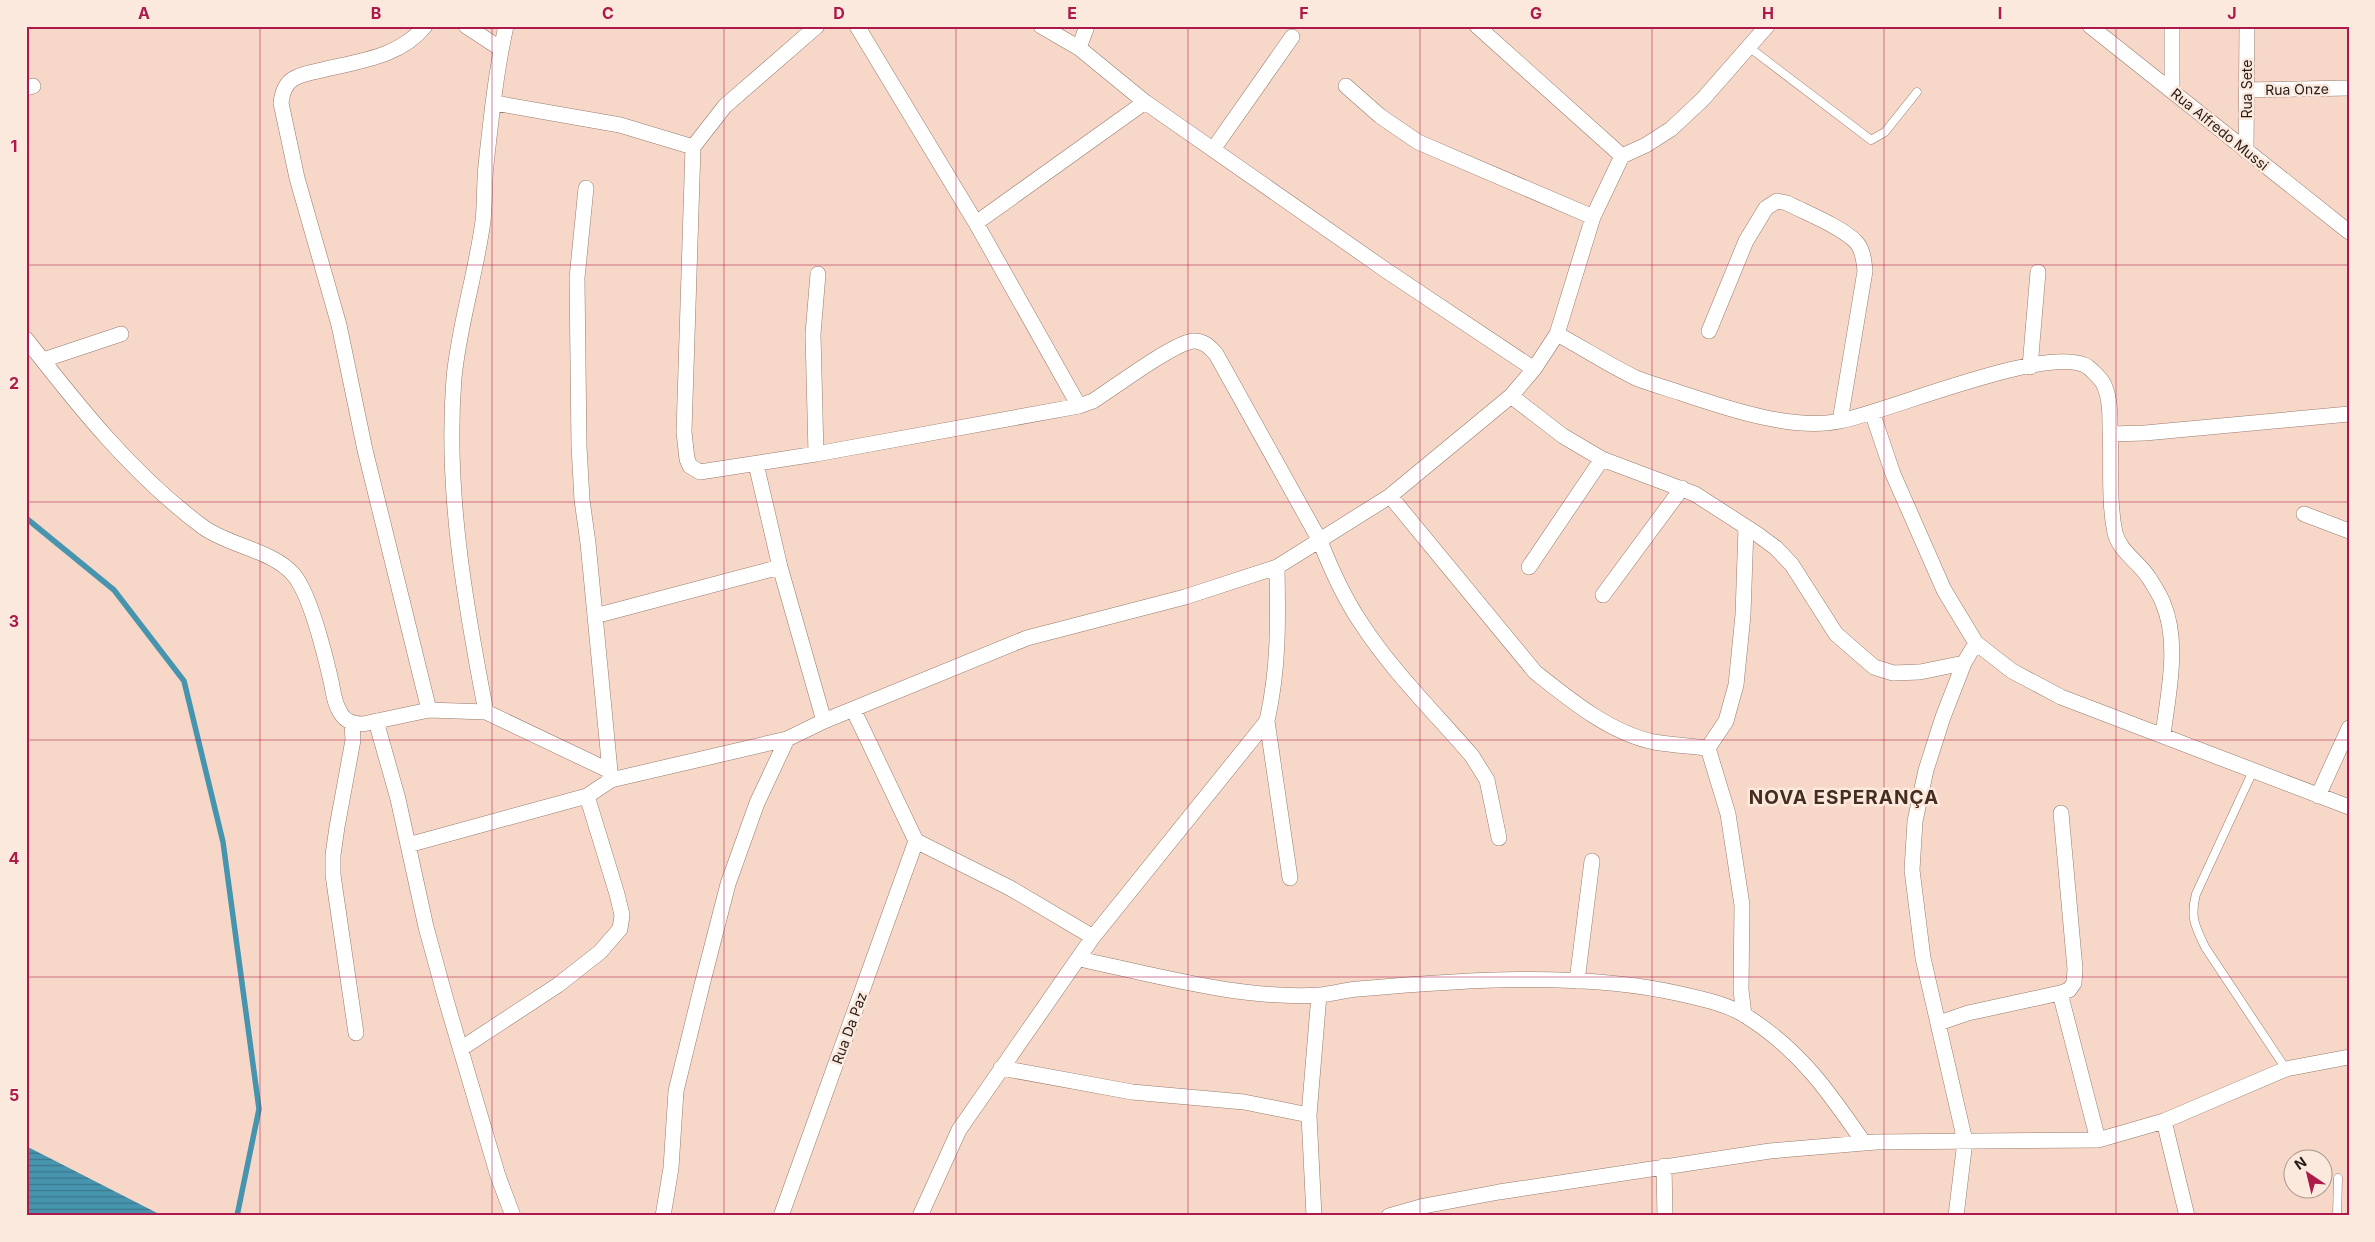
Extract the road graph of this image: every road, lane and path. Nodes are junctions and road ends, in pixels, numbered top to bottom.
1 (425, 26) edge
2 (466, 26) edge
3 (506, 26) edge
4 (817, 26) edge
5 (857, 26) edge
6 (1041, 26) edge
7 (1087, 26) edge
8 (1477, 26) edge
9 (1768, 26) edge
10 (2090, 26) edge
11 (2172, 26) edge
12 (2247, 26) edge
13 (1292, 37) dead end
14 (1079, 48) junction
15 (1750, 48) junction
16 (501, 50) junction
17 (1346, 86) dead end
18 (2349, 88) edge
19 (2172, 89) junction
20 (2246, 90) junction
21 (1917, 92) dead end
22 (1145, 102) junction
23 (495, 103) junction
24 (693, 147) junction
25 (1214, 148) junction
26 (2246, 151) junction
27 (1622, 156) junction
28 (586, 188) dead end
29 (1592, 217) junction
30 (976, 223) junction
31 (2349, 232) edge
32 (2038, 272) dead end
33 (818, 274) dead end
34 (1709, 331) dead end
35 (121, 334) dead end
36 (1557, 334) junction
37 (26, 339) edge
38 (42, 360) junction
39 (2030, 366) junction
40 (1534, 370) junction
41 (1511, 396) junction
42 (1079, 406) junction
43 (1872, 412) junction
44 (2349, 414) edge
45 (1840, 422) junction
46 (2111, 434) junction
47 (816, 454) junction
48 (1602, 459) junction
49 (756, 464) junction
50 (1682, 488) junction
51 (1390, 496) junction
52 (2304, 514) dead end
53 (1746, 527) junction
54 (2349, 531) edge
55 (1320, 541) junction
56 (780, 567) junction
57 (1276, 567) junction
58 (1529, 567) dead end
59 (1603, 595) dead end
60 (595, 616) junction
61 (1976, 642) junction
62 (1964, 663) junction
63 (429, 710) junction
64 (854, 710) junction
65 (486, 712) junction
66 (376, 721) junction
67 (824, 721) junction
68 (1267, 721) junction
69 (352, 724) junction
70 (2349, 728) edge
71 (2163, 736) junction
72 (786, 739) junction
73 (1708, 748) junction
74 (2253, 771) junction
75 (610, 775) junction
76 (587, 796) junction
77 (2318, 796) junction
78 (2349, 807) edge
79 (2061, 813) dead end
80 (1499, 838) dead end
81 (916, 841) junction
82 (408, 845) junction
83 (1592, 861) dead end
84 (1290, 878) dead end
85 (1093, 937) junction
86 (1079, 959) junction
87 (1577, 981) junction
88 (2060, 993) junction
89 (1319, 995) junction
90 (1744, 1015) junction
91 (1939, 1024) junction
92 (356, 1032) dead end
93 (462, 1048) junction
94 (2349, 1057) edge
95 (1002, 1068) junction
96 (2286, 1069) junction
97 (1309, 1115) junction
98 (2164, 1121) junction
99 (2098, 1140) junction
100 (1965, 1141) junction
101 (1864, 1143) junction
102 (1664, 1166) junction
103 (2338, 1178) dead end
104 (513, 1216) edge
105 (663, 1216) edge
106 (781, 1216) edge
107 (920, 1216) edge
108 (1314, 1216) edge
109 (1389, 1216) edge
110 (1665, 1216) edge
111 (1956, 1216) edge
112 (2187, 1216) edge
113 (2337, 1216) edge

1 - 63 street
2 - 16 street
3 - 16 street
4 - 24 street
5 - 30 street
6 - 14 street
7 - 14 street
8 - 27 street
9 - 15 street
10 - 19 street, Rua Alfredo Mussi
11 - 19 street
12 - 20 street, Rua Sete
13 - 25 street
14 - 22 street
15 - 21 lane
15 - 27 street
16 - 23 street
17 - 29 street
18 - 20 street, Rua Onze
19 - 26 street, Rua Alfredo Mussi
20 - 26 street, Rua Sete
22 - 25 street
22 - 30 street
23 - 24 street
23 - 65 street
24 - 49 street
25 - 40 street
26 - 31 street, Rua Alfredo Mussi
27 - 29 street
28 - 60 street
29 - 36 street
30 - 42 street
32 - 39 street
33 - 47 street
34 - 45 street
35 - 38 street
36 - 40 street
36 - 45 street
37 - 38 street
38 - 69 street
39 - 43 street
39 - 46 street
40 - 41 street
41 - 48 street
41 - 51 street
42 - 47 street
42 - 55 street
43 - 45 street
43 - 61 street
44 - 46 street
46 - 71 street
47 - 49 street
48 - 50 street
48 - 58 street
49 - 56 street
50 - 53 street
50 - 59 street
51 - 55 street
51 - 73 street
52 - 54 street
53 - 62 street
53 - 73 street
55 - 57 street
55 - 80 street
56 - 60 street
56 - 67 street
57 - 64 street
57 - 68 street
60 - 75 street
61 - 62 street
61 - 71 street
62 - 91 street
63 - 65 street
63 - 66 street
64 - 67 street
64 - 81 street
65 - 75 street
66 - 69 street
66 - 82 street
67 - 72 street
68 - 84 street
68 - 85 street
69 - 92 street
70 - 77 street
71 - 74 street
72 - 75 street
72 - 105 street
73 - 90 street
74 - 77 street
74 - 96 lane
75 - 76 street
76 - 82 street
76 - 93 street
77 - 78 street
79 - 88 street
81 - 85 street
81 - 106 street, Rua Da Paz
82 - 93 street
83 - 87 street
85 - 86 street
86 - 89 street
86 - 95 street
87 - 89 street
87 - 90 street
88 - 91 street
88 - 99 street
89 - 97 street
90 - 101 street
91 - 100 street
93 - 104 street
94 - 96 street
95 - 97 street
95 - 107 street
96 - 98 street
97 - 108 street
98 - 99 street
98 - 112 street
99 - 100 street
100 - 101 street
100 - 111 street
101 - 102 street
102 - 109 street
102 - 110 street
103 - 113 lane

